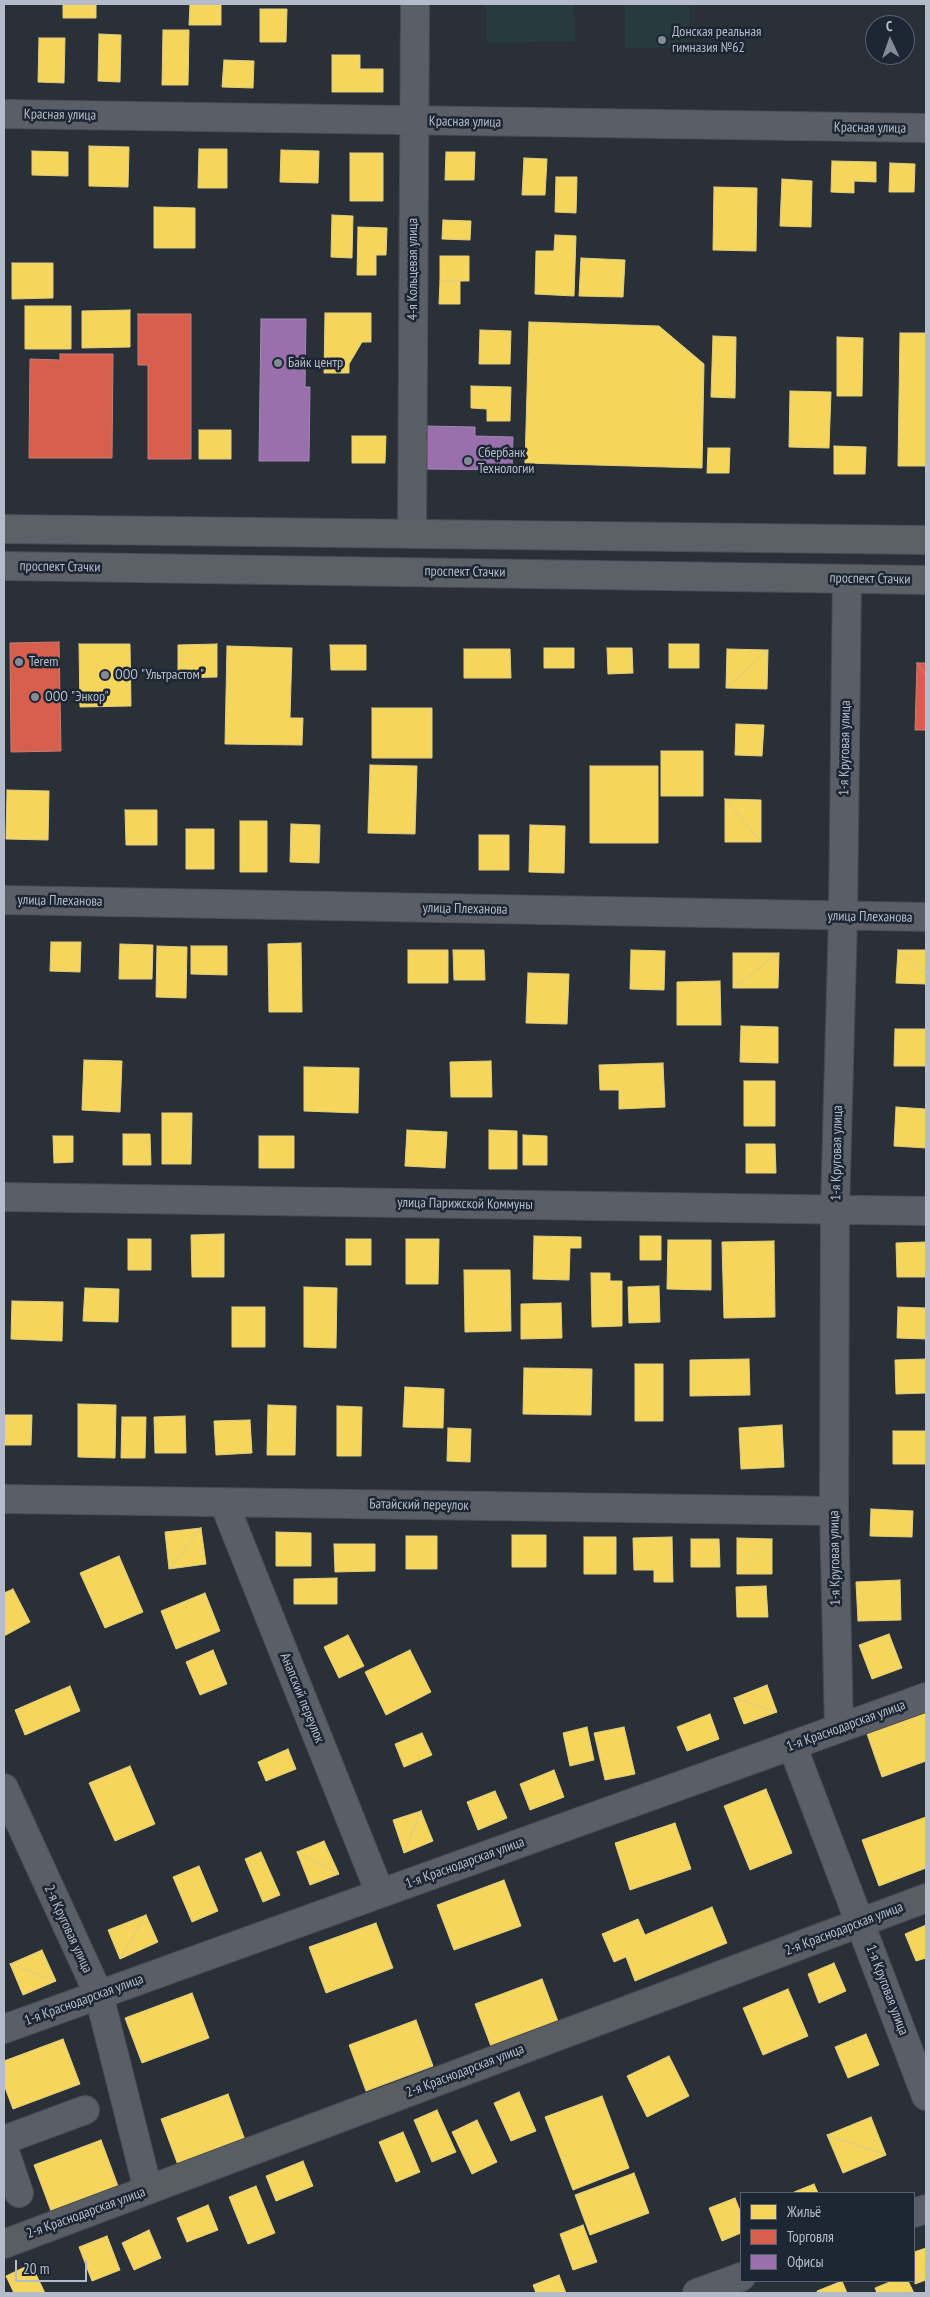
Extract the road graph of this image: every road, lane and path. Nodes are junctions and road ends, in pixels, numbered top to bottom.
1 (415, 4) edge
2 (4, 114) edge
3 (415, 121) junction
4 (926, 128) edge
5 (4, 529) edge
6 (412, 534) junction
7 (926, 540) edge
8 (4, 566) edge
9 (847, 578) junction
10 (926, 580) edge
11 (4, 900) edge
12 (843, 916) junction
13 (926, 917) edge
14 (4, 1197) edge
15 (835, 1210) junction
16 (926, 1212) edge
17 (4, 1499) edge
18 (224, 1503) junction
19 (834, 1511) junction
20 (926, 1697) edge
21 (839, 1727) junction
22 (792, 1745) junction
23 (4, 1788) edge
24 (380, 1893) junction
25 (926, 1898) edge
26 (861, 1922) junction
27 (99, 1995) junction
28 (4, 2029) edge
29 (926, 2096) edge
30 (85, 2110) dead end
31 (4, 2140) edge
32 (4, 2149) edge
33 (148, 2190) junction
34 (18, 2193) dead end
35 (4, 2244) edge
36 (740, 2277) edge
37 (697, 2293) edge

1 - 3 street, 4-я Кольцевая улица
2 - 3 street, Красная улица
3 - 4 street, Красная улица
3 - 6 street, 4-я Кольцевая улица
5 - 6 main road
6 - 7 main road
8 - 9 main road, проспект Стачки
9 - 10 main road, проспект Стачки
9 - 12 street, 1-я Круговая улица
11 - 12 street, улица Плеханова
12 - 13 street, улица Плеханова
12 - 15 street, 1-я Круговая улица
14 - 15 street, улица Парижской Коммуны
15 - 16 street, улица Парижской Коммуны
15 - 19 street, 1-я Круговая улица
17 - 18 street, Батайский переулок
18 - 19 street, Батайский переулок
18 - 24 street, Анапский переулок
19 - 21 street, 1-я Круговая улица
20 - 21 street, 1-я Краснодарская улица
21 - 22 street, 1-я Краснодарская улица
22 - 24 street, 1-я Краснодарская улица
22 - 26 street, 1-я Круговая улица
23 - 27 street, 2-я Круговая улица
24 - 27 street, 1-я Краснодарская улица
25 - 26 street, 2-я Краснодарская улица
26 - 29 street, 1-я Круговая улица
26 - 33 street, 2-я Краснодарская улица
27 - 28 street, 1-я Краснодарская улица
27 - 33 street, 2-я Круговая улица
30 - 31 street
32 - 34 street
33 - 35 street, 2-я Краснодарская улица
36 - 37 street

